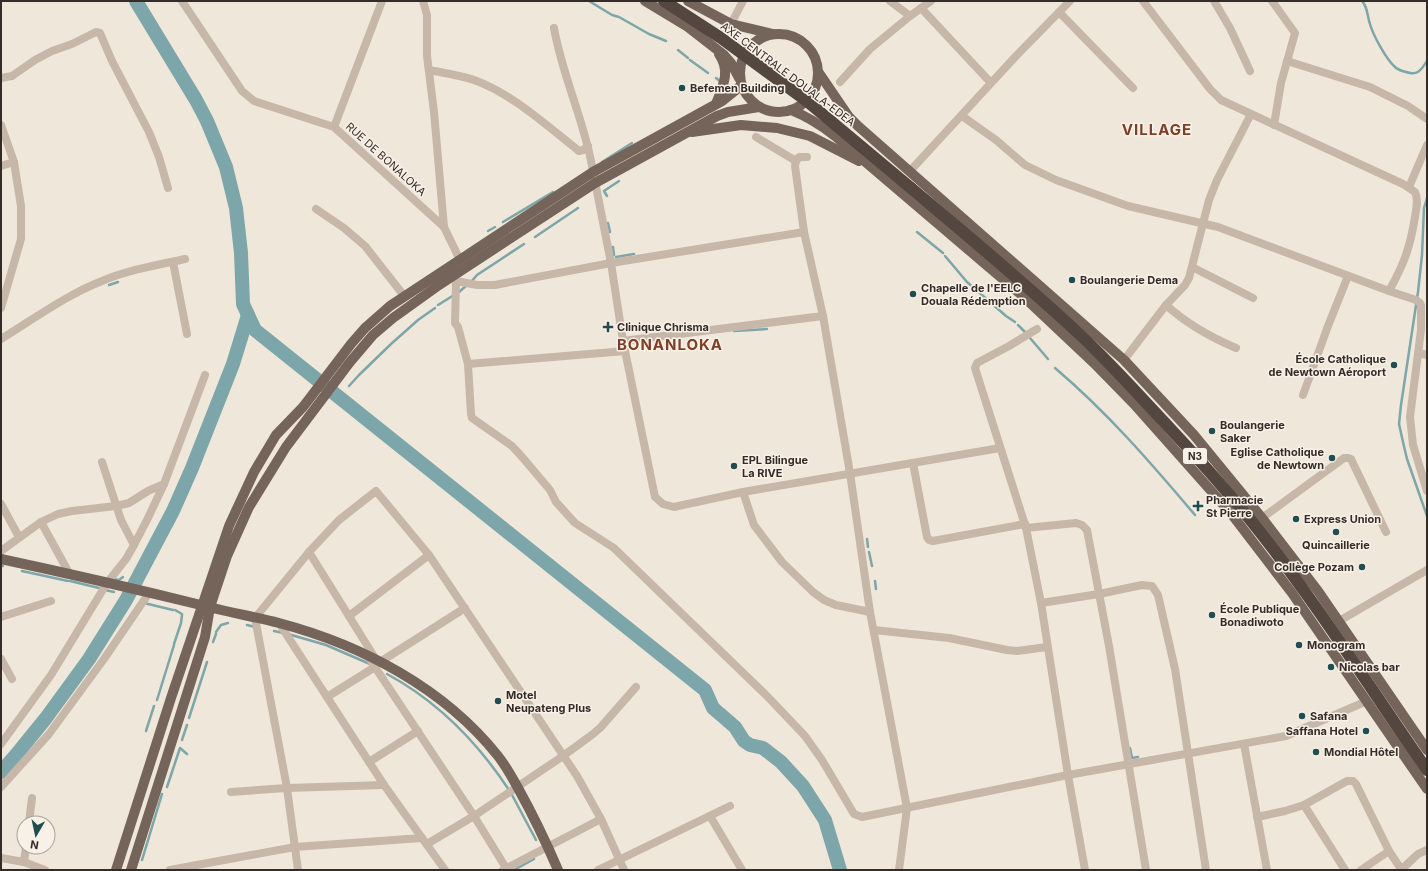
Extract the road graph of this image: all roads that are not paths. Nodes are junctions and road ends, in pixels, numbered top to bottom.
1 (182, 1) edge
2 (382, 1) edge
3 (423, 1) edge
4 (645, 1) edge
5 (664, 1) edge
6 (688, 1) edge
7 (698, 1) edge
8 (743, 1) edge
9 (890, 1) edge
10 (931, 1) edge
11 (1070, 1) edge
12 (1143, 1) edge
13 (1214, 1) edge
14 (1272, 1) edge
15 (921, 8) junction
16 (707, 12) junction
17 (1059, 12) junction
18 (910, 16) junction
19 (732, 24) junction
20 (554, 28) dead end
21 (775, 34) junction
22 (714, 48) junction
23 (1287, 61) junction
24 (429, 70) junction
25 (1250, 71) dead end
26 (819, 73) junction
27 (1, 78) edge
28 (840, 82) dead end
29 (741, 83) junction
30 (991, 83) junction
31 (1134, 88) dead end
32 (716, 104) junction
33 (759, 107) junction
34 (791, 110) junction
35 (1251, 114) junction
36 (962, 116) junction
37 (1427, 119) edge
38 (1, 125) edge
39 (1274, 125) junction
40 (334, 127) junction
41 (685, 134) junction
42 (756, 137) dead end
43 (1427, 145) edge
44 (588, 146) junction
45 (807, 157) dead end
46 (796, 161) junction
47 (14, 162) junction
48 (1, 166) edge
49 (876, 170) junction
50 (910, 171) junction
51 (593, 172) junction
52 (595, 183) junction
53 (168, 188) dead end
54 (1409, 188) junction
55 (316, 209) dead end
56 (1203, 222) junction
57 (444, 227) junction
58 (804, 232) junction
59 (185, 259) dead end
60 (460, 260) junction
61 (173, 262) junction
62 (611, 263) junction
63 (1192, 267) junction
64 (453, 275) junction
65 (1348, 276) junction
66 (1389, 291) junction
67 (405, 297) junction
68 (1253, 298) dead end
69 (1166, 305) junction
70 (1, 308) edge
71 (823, 316) junction
72 (1037, 329) dead end
73 (187, 334) dead end
74 (1, 339) edge
75 (623, 341) junction
76 (1236, 348) dead end
77 (625, 351) junction
78 (1423, 354) edge
79 (1124, 360) junction
80 (468, 364) junction
81 (205, 375) dead end
82 (1303, 395) dead end
83 (1000, 448) junction
84 (102, 462) dead end
85 (913, 463) junction
86 (850, 473) junction
87 (164, 484) junction
88 (1427, 491) edge
89 (743, 492) junction
90 (1, 504) edge
91 (116, 506) junction
92 (1262, 518) junction
93 (41, 522) junction
94 (1026, 526) junction
95 (1386, 532) dead end
96 (19, 537) junction
97 (134, 545) junction
98 (1, 551) edge
99 (309, 552) junction
100 (429, 555) junction
101 (1, 560) edge
102 (1427, 570) edge
103 (68, 573) junction
104 (112, 584) junction
105 (146, 592) junction
106 (1099, 594) junction
107 (51, 601) dead end
108 (1041, 602) junction
109 (206, 606) junction
110 (465, 608) junction
111 (870, 612) junction
112 (349, 616) junction
113 (1, 617) edge
114 (255, 618) junction
115 (1339, 621) junction
116 (279, 623) junction
117 (874, 630) junction
118 (1047, 647) junction
119 (1, 659) edge
120 (374, 660) junction
121 (12, 679) dead end
122 (636, 687) dead end
123 (327, 697) junction
124 (1367, 701) junction
125 (418, 731) junction
126 (2, 741) edge
127 (1244, 744) junction
128 (1427, 750) edge
129 (1187, 754) junction
130 (563, 756) junction
131 (369, 762) junction
132 (1127, 764) junction
133 (1427, 770) edge
134 (1068, 775) junction
135 (384, 786) junction
136 (1, 787) edge
137 (517, 787) junction
138 (287, 788) junction
139 (1427, 789) edge
140 (231, 792) dead end
141 (32, 798) dead end
142 (1304, 805) junction
143 (730, 806) dead end
144 (908, 808) junction
145 (30, 815) edge
146 (474, 816) junction
147 (710, 816) junction
148 (1257, 817) junction
149 (601, 819) junction
150 (424, 841) junction
151 (296, 847) junction
152 (548, 847) junction
153 (1427, 850) edge
154 (1390, 851) junction
155 (25, 855) edge
156 (1, 858) edge
157 (619, 859) junction
158 (24, 862) junction
159 (741, 868) edge
160 (187, 869) edge
161 (505, 869) edge
162 (45, 870) edge
163 (116, 870) edge
164 (131, 870) edge
165 (170, 870) edge
166 (298, 870) edge
167 (445, 870) edge
168 (558, 870) edge
169 (598, 870) edge
170 (624, 870) edge
171 (732, 870) edge
172 (899, 870) edge
173 (1085, 870) edge
174 (1146, 870) edge
175 (1206, 870) edge
176 (1267, 870) edge
177 (1345, 870) edge
178 (1361, 870) edge
179 (1401, 870) edge

1 - 40 street, RUE DE BONALOKA
2 - 40 street
3 - 24 street
4 - 22 main road
5 - 133 highway, AXE CENTRALE DOUALA-EDEA / N3, bridge
6 - 16 main road
7 - 16 main road
8 - 19 street
9 - 18 street
10 - 15 street
11 - 17 street
12 - 35 street
13 - 25 street
14 - 23 street
15 - 18 street
15 - 30 street
16 - 19 main road
17 - 30 street
17 - 31 street
18 - 28 street
19 - 21 main road
20 - 44 street
21 - 26 main road
21 - 29 main road
22 - 29 main road
22 - 32 main road
23 - 37 street
23 - 39 street
24 - 44 street
24 - 57 street
26 - 34 main road
26 - 50 main road
27 - 53 street
29 - 32 main road
29 - 33 main road
30 - 36 street
32 - 51 main road
33 - 34 main road
33 - 41 main road
34 - 49 main road
35 - 39 street
35 - 56 street
36 - 50 street
36 - 56 street
38 - 47 street
39 - 54 street
40 - 57 street, RUE DE BONALOKA
41 - 49 main road
41 - 52 main road
42 - 46 street
43 - 54 street
44 - 51 street
45 - 46 street
46 - 58 street
47 - 48 street
47 - 70 street
49 - 124 main road
50 - 79 main road
51 - 52 street
51 - 60 main road
52 - 62 street
52 - 64 main road
54 - 66 street
55 - 67 street
56 - 63 street
56 - 65 street
57 - 60 street, RUE DE BONALOKA
58 - 62 street
58 - 71 street
59 - 61 street
60 - 64 main road
61 - 73 street
61 - 74 street
62 - 64 street
62 - 75 street
63 - 68 street
63 - 69 street
64 - 67 main road
64 - 80 street
64 - 109 main road
65 - 66 street
65 - 82 street
66 - 78 street
67 - 109 main road
69 - 76 street
69 - 79 street
71 - 75 street
71 - 86 street
72 - 83 street
75 - 77 street
77 - 80 street
77 - 89 street
78 - 88 street
79 - 92 main road
80 - 144 street
81 - 87 street
83 - 85 street
83 - 94 street
84 - 91 street
85 - 86 street
85 - 94 street
86 - 89 street
86 - 111 street
87 - 91 street
87 - 97 street
89 - 111 street
90 - 96 street
91 - 93 street
91 - 97 street
92 - 95 street
92 - 115 main road
93 - 96 street
93 - 103 street
94 - 106 street
94 - 108 street
96 - 98 street
97 - 104 street
99 - 100 street
99 - 112 street
99 - 114 street
100 - 110 street
100 - 112 street
101 - 103 main road
102 - 115 street
103 - 104 main road
104 - 105 main road
104 - 126 street
105 - 109 main road
105 - 136 street
106 - 108 street
106 - 129 street
106 - 132 street
107 - 113 street
108 - 118 street
109 - 114 main road
109 - 163 main road
109 - 164 main road
110 - 120 street
110 - 130 street
111 - 117 street
112 - 120 street
114 - 116 main road
114 - 138 street
115 - 128 main road
116 - 120 main road
116 - 123 street
117 - 118 street
117 - 144 street
118 - 134 street
119 - 121 street
120 - 123 street
120 - 125 street
120 - 137 main road
122 - 130 street
123 - 131 street
124 - 127 street
124 - 139 main road
125 - 131 street
125 - 146 street
127 - 129 street
127 - 148 street
129 - 132 street
129 - 175 street
130 - 137 street
130 - 149 street
131 - 135 street
132 - 134 street
132 - 174 street
134 - 144 street
134 - 173 street
135 - 138 street
135 - 150 street
137 - 146 street
137 - 152 main road
138 - 140 street
138 - 151 street
141 - 145 street
142 - 148 street
142 - 154 street
142 - 177 street
143 - 147 street
144 - 172 street
146 - 150 street
146 - 161 street
147 - 157 street
147 - 159 street
148 - 176 street
149 - 152 street
149 - 157 street
150 - 151 street
150 - 167 street
151 - 160 street
151 - 166 street
152 - 161 street
152 - 168 main road
153 - 179 street
154 - 178 street
154 - 179 street
155 - 158 street
156 - 158 street
157 - 169 street
157 - 170 street
158 - 162 street
159 - 171 street
160 - 165 street

